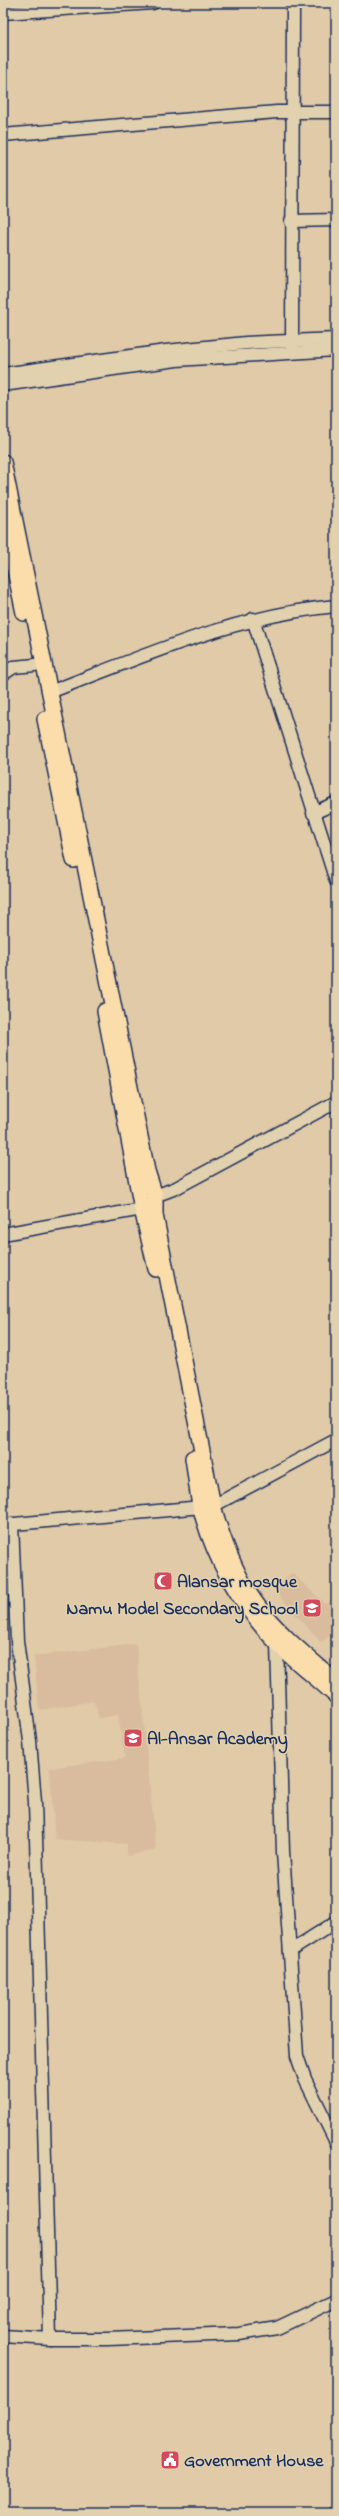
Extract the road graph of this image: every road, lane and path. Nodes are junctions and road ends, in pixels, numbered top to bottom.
1 (153, 3) edge
2 (293, 3) edge
3 (3, 13) edge
4 (291, 111) junction
5 (336, 112) edge
6 (3, 135) edge
7 (336, 220) edge
8 (291, 221) junction
9 (336, 339) edge
10 (292, 346) junction
11 (336, 350) edge
12 (3, 374) edge
13 (3, 385) edge
14 (3, 462) edge
15 (3, 513) edge
16 (336, 606) edge
17 (253, 619) junction
18 (35, 665) junction
19 (3, 674) edge
20 (50, 692) junction
21 (336, 803) edge
22 (313, 813) junction
23 (336, 881) edge
24 (336, 1102) edge
25 (155, 1196) junction
26 (142, 1209) junction
27 (3, 1234) edge
28 (336, 1440) edge
29 (207, 1507) junction
30 (7, 1525) edge
31 (277, 1644) junction
32 (336, 1681) edge
33 (336, 1696) edge
34 (336, 1922) edge
35 (290, 1951) junction
36 (336, 2142) edge
37 (336, 2300) edge
38 (3, 2336) edge
39 (50, 2339) junction

1 - 3 street
2 - 4 street
4 - 5 street
4 - 6 street
4 - 8 street
7 - 8 street
8 - 10 street
9 - 10 street
10 - 11 street
10 - 12 street
10 - 13 street
14 - 20 main road
15 - 18 main road
16 - 17 street
17 - 20 street
17 - 22 street
18 - 19 street
18 - 26 main road
20 - 25 main road
21 - 22 street
22 - 23 street
24 - 25 street
25 - 29 main road
26 - 27 street
26 - 29 main road
28 - 29 street
29 - 30 street
29 - 31 main road
29 - 32 main road
30 - 39 street
31 - 33 main road
31 - 35 street
34 - 35 street
35 - 36 street
37 - 39 street
38 - 39 street

